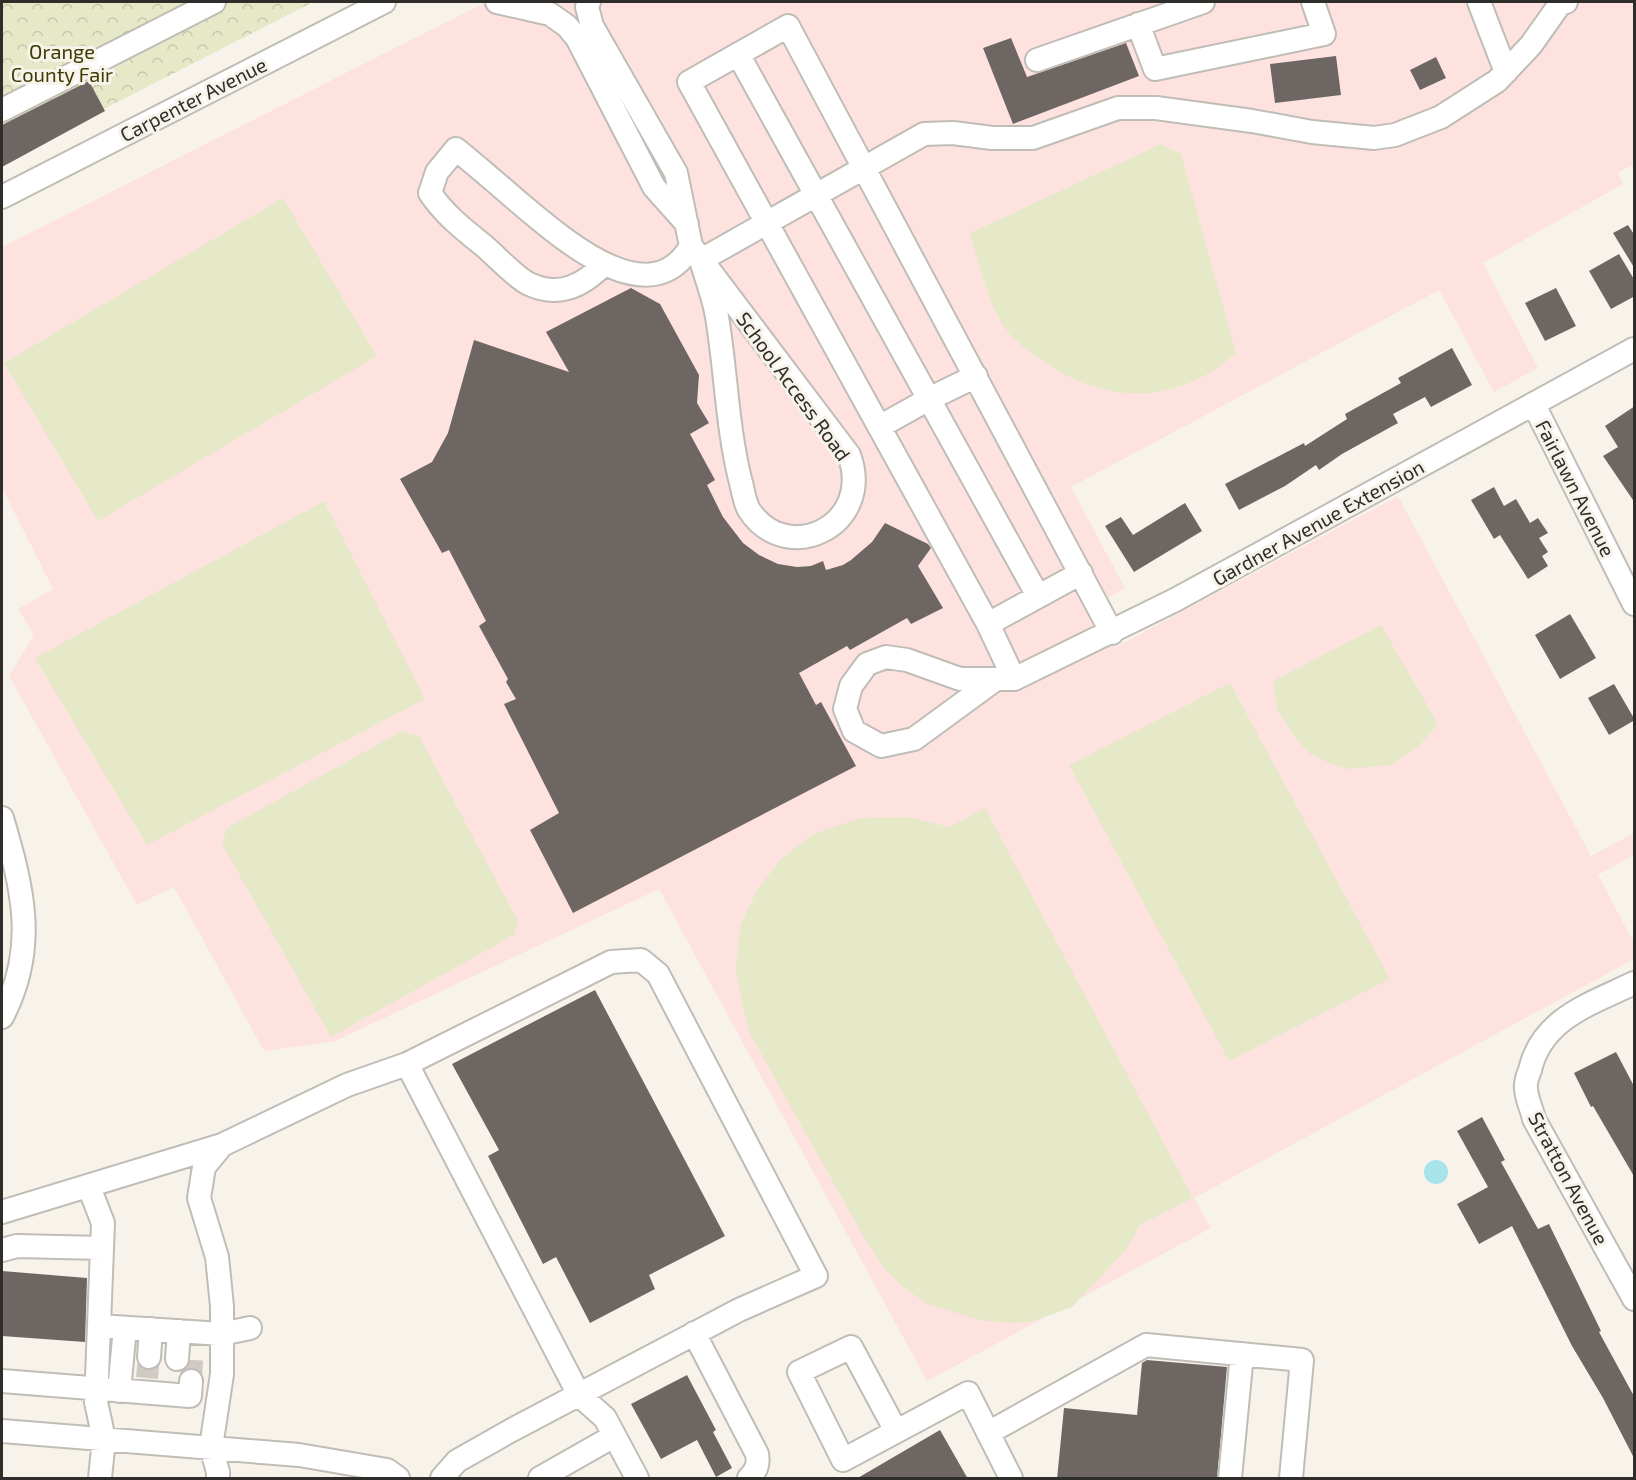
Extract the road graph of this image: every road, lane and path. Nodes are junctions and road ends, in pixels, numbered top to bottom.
1 (214, 2) edge
2 (384, 2) edge
3 (497, 2) edge
4 (589, 2) edge
5 (1203, 2) edge
6 (1313, 2) edge
7 (1479, 2) edge
8 (1562, 2) edge
9 (1138, 24) junction
10 (579, 30) junction
11 (738, 54) junction
12 (1037, 60) dead end
13 (1506, 72) junction
14 (2, 110) edge
15 (864, 168) junction
16 (816, 195) junction
17 (2, 197) edge
18 (767, 224) junction
19 (694, 244) junction
20 (604, 264) junction
21 (1635, 349) edge
22 (976, 376) junction
23 (928, 399) junction
24 (1534, 405) junction
25 (879, 427) junction
26 (1081, 573) junction
27 (1038, 596) junction
28 (1635, 604) edge
29 (988, 624) junction
30 (1112, 633) junction
31 (1005, 679) junction
32 (2, 818) edge
33 (1635, 983) edge
34 (2, 1017) edge
35 (407, 1064) junction
36 (222, 1145) junction
37 (88, 1187) junction
38 (2, 1212) edge
39 (102, 1248) junction
40 (2, 1250) edge
41 (1635, 1299) edge
42 (99, 1326) junction
43 (124, 1328) junction
44 (250, 1328) dead end
45 (151, 1329) junction
46 (187, 1332) junction
47 (222, 1334) junction
48 (694, 1334) junction
49 (1242, 1354) junction
50 (147, 1376) junction
51 (2, 1381) edge
52 (96, 1388) junction
53 (119, 1390) junction
54 (579, 1395) junction
55 (2, 1431) edge
56 (896, 1431) junction
57 (988, 1433) junction
58 (614, 1436) junction
59 (104, 1439) junction
60 (211, 1447) junction
61 (100, 1479) edge
62 (218, 1479) edge
63 (398, 1479) edge
64 (442, 1479) edge
65 (540, 1479) edge
66 (637, 1479) edge
67 (748, 1479) edge
68 (1011, 1479) edge
69 (1230, 1479) edge
70 (1292, 1479) edge

1 - 14 street
2 - 17 street, Carpenter Avenue
3 - 10 street
4 - 10 street, School Access Road
5 - 9 street
6 - 9 street
7 - 13 street
8 - 13 street
9 - 12 street
10 - 19 street, School Access Road
11 - 15 street
11 - 16 street
11 - 18 street
13 - 15 street
15 - 16 street
15 - 22 street
16 - 18 street
16 - 23 street
18 - 19 street
18 - 25 street
19 - 19 street, School Access Road
19 - 20 street
20 - 20 street
21 - 24 street, Gardner Avenue Extension
22 - 23 street
22 - 26 street
23 - 25 street
23 - 27 street
24 - 28 street, Fairlawn Avenue
24 - 30 street, Gardner Avenue Extension
25 - 29 street
26 - 27 street
26 - 30 street
27 - 29 street
29 - 31 street
30 - 31 street, Gardner Avenue Extension
31 - 31 street, Gardner Avenue Extension
32 - 34 street
33 - 41 street, Stratton Avenue
35 - 36 street
35 - 48 street
35 - 54 street
36 - 37 street
36 - 47 street
37 - 38 street
37 - 39 street
39 - 40 street
39 - 42 street
42 - 43 street
42 - 52 street
43 - 45 street
43 - 53 street
44 - 47 street
45 - 46 street
45 - 50 street
46 - 47 street
46 - 50 street
47 - 60 street
48 - 54 street
48 - 67 street
49 - 57 street
49 - 69 street
49 - 70 street
50 - 53 street
51 - 52 street
52 - 53 street
52 - 59 street
54 - 58 street
54 - 64 street
55 - 59 street
56 - 56 street
56 - 57 street
57 - 68 street
58 - 65 street
58 - 66 street
59 - 60 street
59 - 61 street
60 - 62 street
60 - 63 street

